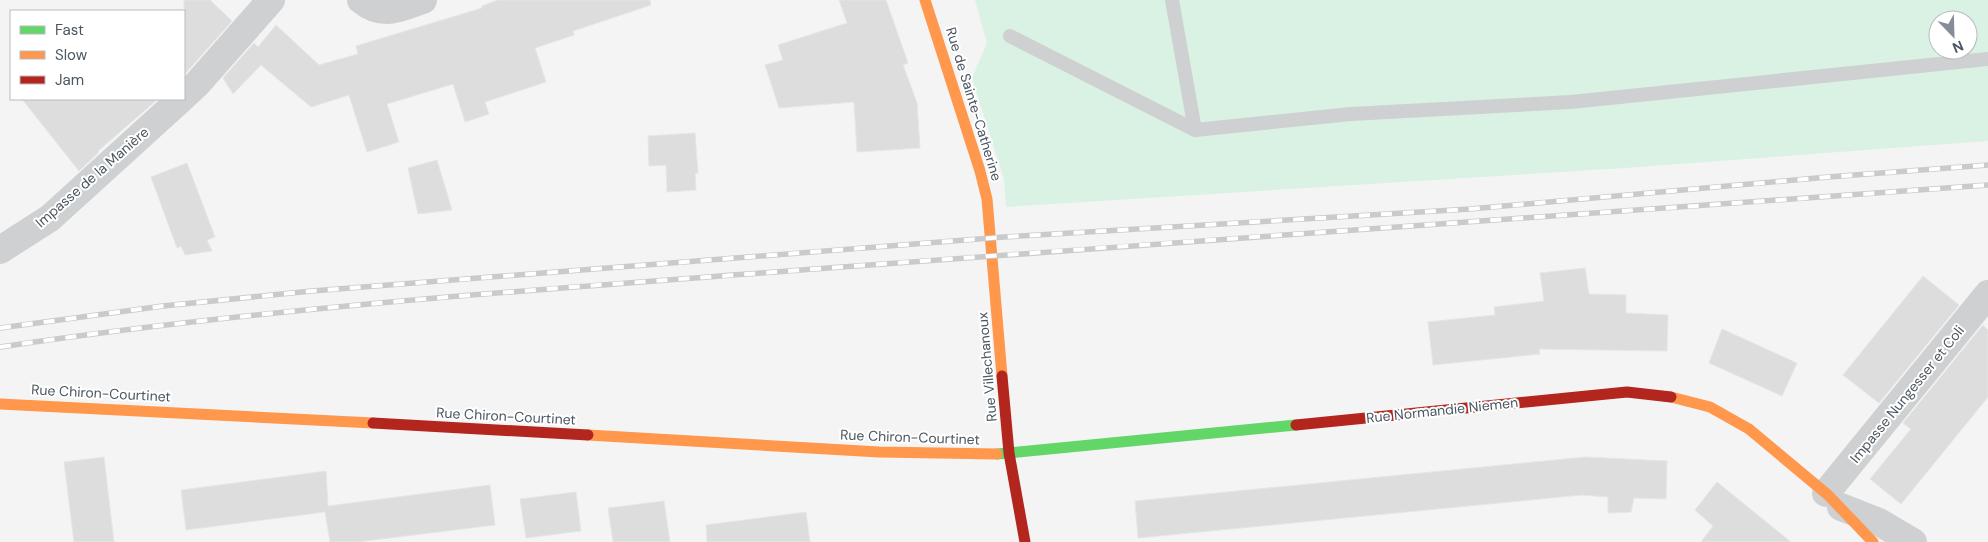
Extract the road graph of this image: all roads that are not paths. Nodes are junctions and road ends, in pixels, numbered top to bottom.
1 (270, 0) edge
2 (361, 0) edge
3 (423, 0) edge
4 (925, 0) edge
5 (1172, 0) edge
6 (1010, 36) dead end
7 (1988, 59) edge
8 (185, 95) edge
9 (180, 100) edge
10 (1194, 130) junction
11 (0, 250) edge
12 (994, 279) joint
13 (1988, 294) edge
14 (0, 404) edge
15 (1009, 453) junction
16 (1833, 500) junction
17 (1025, 542) edge
18 (1874, 542) edge
19 (1913, 542) edge

1 - 8 street
2 - 3 street
4 - 12 street, Rue de Sainte-Catherine
5 - 10 lane
6 - 10 lane
7 - 10 lane
9 - 11 street, Impasse de la Manière
12 - 15 street, Rue Villechanoux
13 - 16 street, Impasse Nungesser et Coli
14 - 15 street, Rue Chiron-Courtinet
15 - 16 street, Rue Normandie Niemen
15 - 17 street, Rue Villechanoux
16 - 18 street, Rue Normandie Niemen
16 - 19 street, Rue Normandie Niemen

